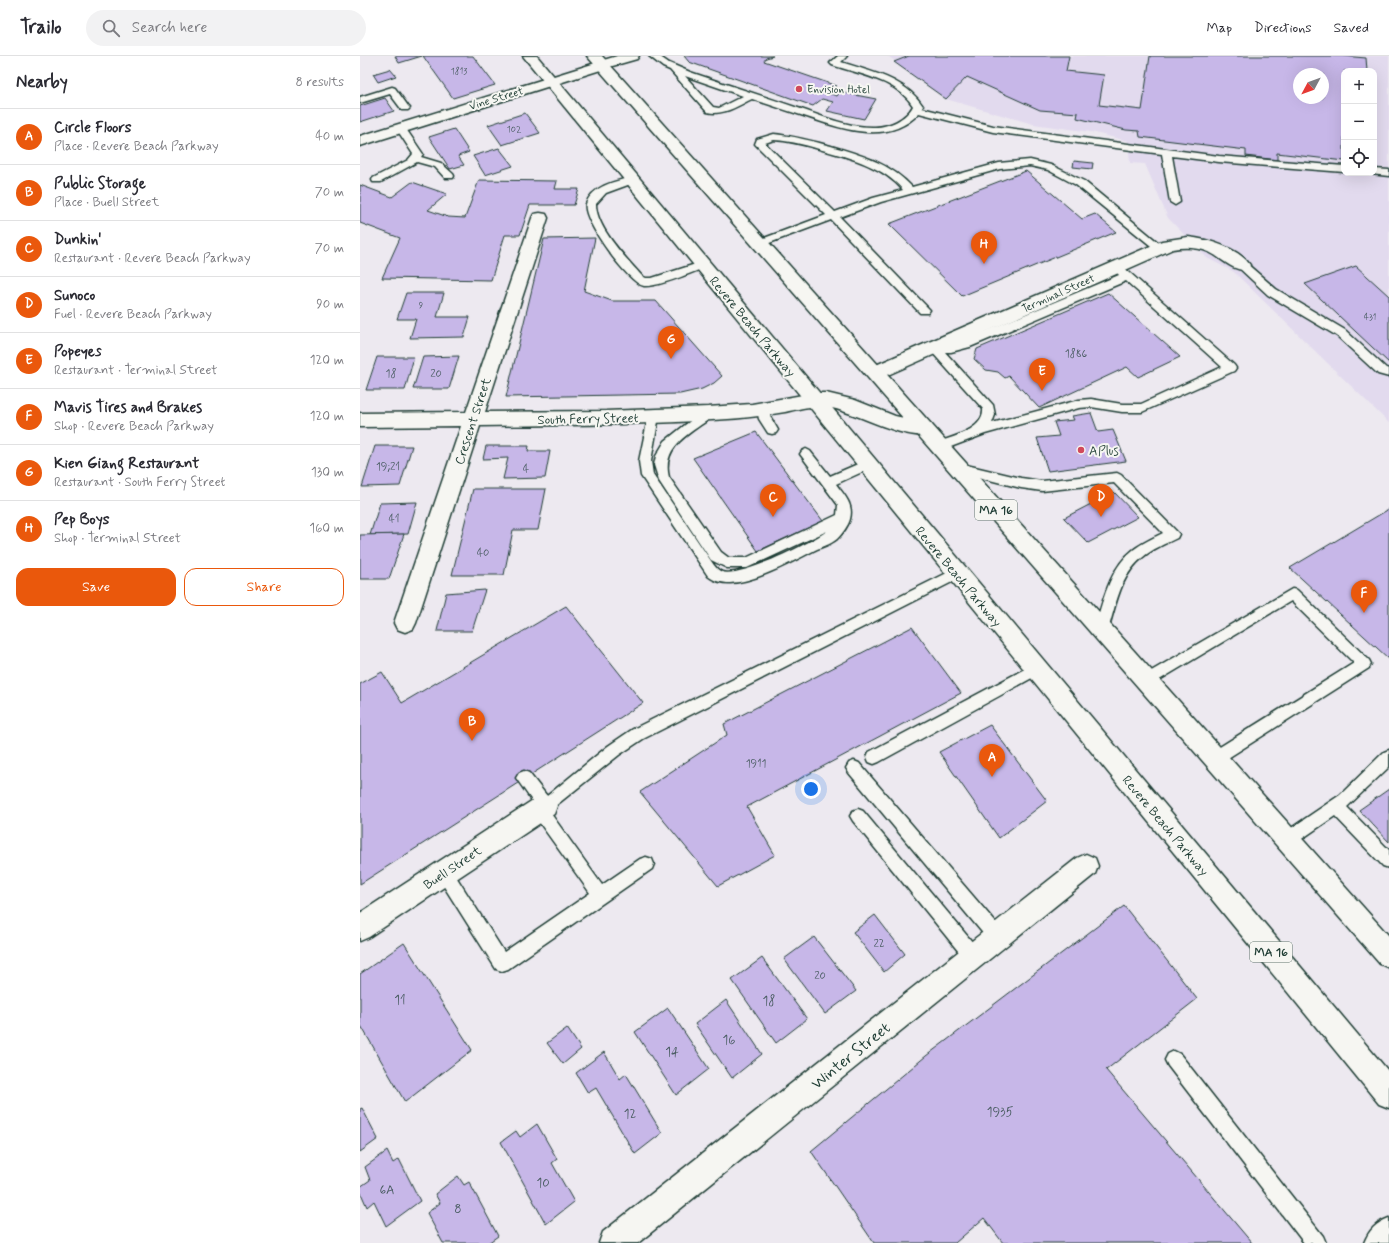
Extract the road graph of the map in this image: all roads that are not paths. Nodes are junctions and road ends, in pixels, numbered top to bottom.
1 (530, 56) edge
2 (632, 56) edge
3 (653, 56) edge
4 (843, 56) edge
5 (598, 61) edge
6 (673, 68) junction
7 (551, 82) junction
8 (751, 96) junction
9 (360, 100) edge
10 (405, 108) dead end
11 (917, 110) junction
12 (400, 128) junction
13 (360, 141) edge
14 (1166, 152) junction
15 (415, 158) junction
16 (1341, 169) edge
17 (1377, 172) edge
18 (1389, 173) edge
19 (450, 176) dead end
20 (377, 180) dead end
21 (632, 180) junction
22 (910, 191) junction
23 (1175, 202) dead end
24 (833, 216) junction
25 (540, 218) dead end
26 (760, 243) junction
27 (1160, 248) junction
28 (702, 265) junction
29 (1242, 265) joint
30 (1122, 271) junction
31 (924, 310) dead end
32 (934, 347) junction
33 (875, 373) junction
34 (1389, 373) edge
35 (814, 400) junction
36 (763, 410) junction
37 (708, 414) junction
38 (653, 416) junction
39 (473, 419) junction
40 (360, 420) edge
41 (924, 429) junction
42 (772, 430) dead end
43 (974, 432) junction
44 (940, 446) junction
45 (806, 454) dead end
46 (868, 465) junction
47 (958, 468) junction
48 (828, 482) junction
49 (844, 518) junction
50 (957, 573) junction
51 (406, 623) dead end
52 (1101, 630) junction
53 (1036, 668) junction
54 (1146, 681) junction
55 (874, 757) dead end
56 (1389, 757) edge
57 (1215, 758) junction
58 (854, 768) dead end
59 (524, 778) dead end
60 (1336, 806) junction
61 (542, 808) junction
62 (858, 816) dead end
63 (1287, 840) junction
64 (1389, 861) edge
65 (646, 864) dead end
66 (1086, 866) dead end
67 (444, 872) junction
68 (600, 896) junction
69 (360, 928) edge
70 (997, 937) junction
71 (1389, 954) edge
72 (973, 956) junction
73 (1174, 1060) dead end
74 (1389, 1094) edge
75 (1389, 1233) edge
76 (614, 1243) edge
77 (1316, 1243) edge
78 (1379, 1243) edge

1 - 7 main road, Revere Beach Parkway / MA 16
2 - 5 main road, Vine Street
3 - 6 lane
4 - 11 lane
5 - 7 main road, Vine Street
5 - 26 main road, MA 16
6 - 8 lane
6 - 8 lane
7 - 12 main road, Vine Street
7 - 21 main road, Revere Beach Parkway / MA 16
8 - 11 lane
9 - 10 lane
11 - 14 lane
12 - 13 main road, Vine Street
12 - 15 lane
14 - 16 lane
14 - 23 lane
15 - 19 lane
15 - 20 lane
17 - 18 lane
21 - 28 main road, Revere Beach Parkway / MA 16
21 - 28 lane
22 - 24 lane
22 - 24 lane
22 - 27 lane
24 - 26 lane
24 - 31 lane
25 - 39 main road, Crescent Street
26 - 33 main road, MA 16
27 - 29 main road, Terminal Street
27 - 30 main road, Terminal Street
28 - 35 main road, Revere Beach Parkway / MA 16
29 - 34 lane
30 - 32 main road, Terminal Street
30 - 43 lane
32 - 33 main road, Terminal Street
32 - 43 lane
33 - 41 main road, MA 16
35 - 36 main road, South Ferry Street
35 - 41 main road, South Ferry Street
35 - 46 main road, Revere Beach Parkway / MA 16
36 - 37 main road, South Ferry Street
36 - 42 lane
37 - 38 main road, South Ferry Street
37 - 49 lane
38 - 39 main road, South Ferry Street
38 - 49 lane
39 - 40 main road, South Ferry Street
39 - 51 main road, Crescent Street
41 - 44 main road, MA 16
43 - 44 lane
44 - 47 main road, MA 16
45 - 48 lane
46 - 48 lane
46 - 50 main road, Revere Beach Parkway / MA 16
47 - 52 main road, MA 16
47 - 52 lane
48 - 49 lane
50 - 53 main road, Revere Beach Parkway / MA 16
50 - 61 lane
52 - 54 main road, MA 16
53 - 55 lane
53 - 74 main road, Revere Beach Parkway / MA 16
54 - 57 main road, MA 16
54 - 57 lane
56 - 60 lane
57 - 63 main road, MA 16
58 - 70 lane
59 - 61 lane
60 - 63 lane
60 - 64 lane
61 - 67 main road, Buell Street
61 - 68 lane
62 - 72 lane
63 - 71 main road, MA 16
65 - 68 lane
66 - 70 main road, Winter Street
67 - 68 lane
67 - 69 main road, Buell Street
70 - 72 main road, Winter Street
72 - 76 main road, Winter Street
73 - 77 lane
75 - 78 main road

